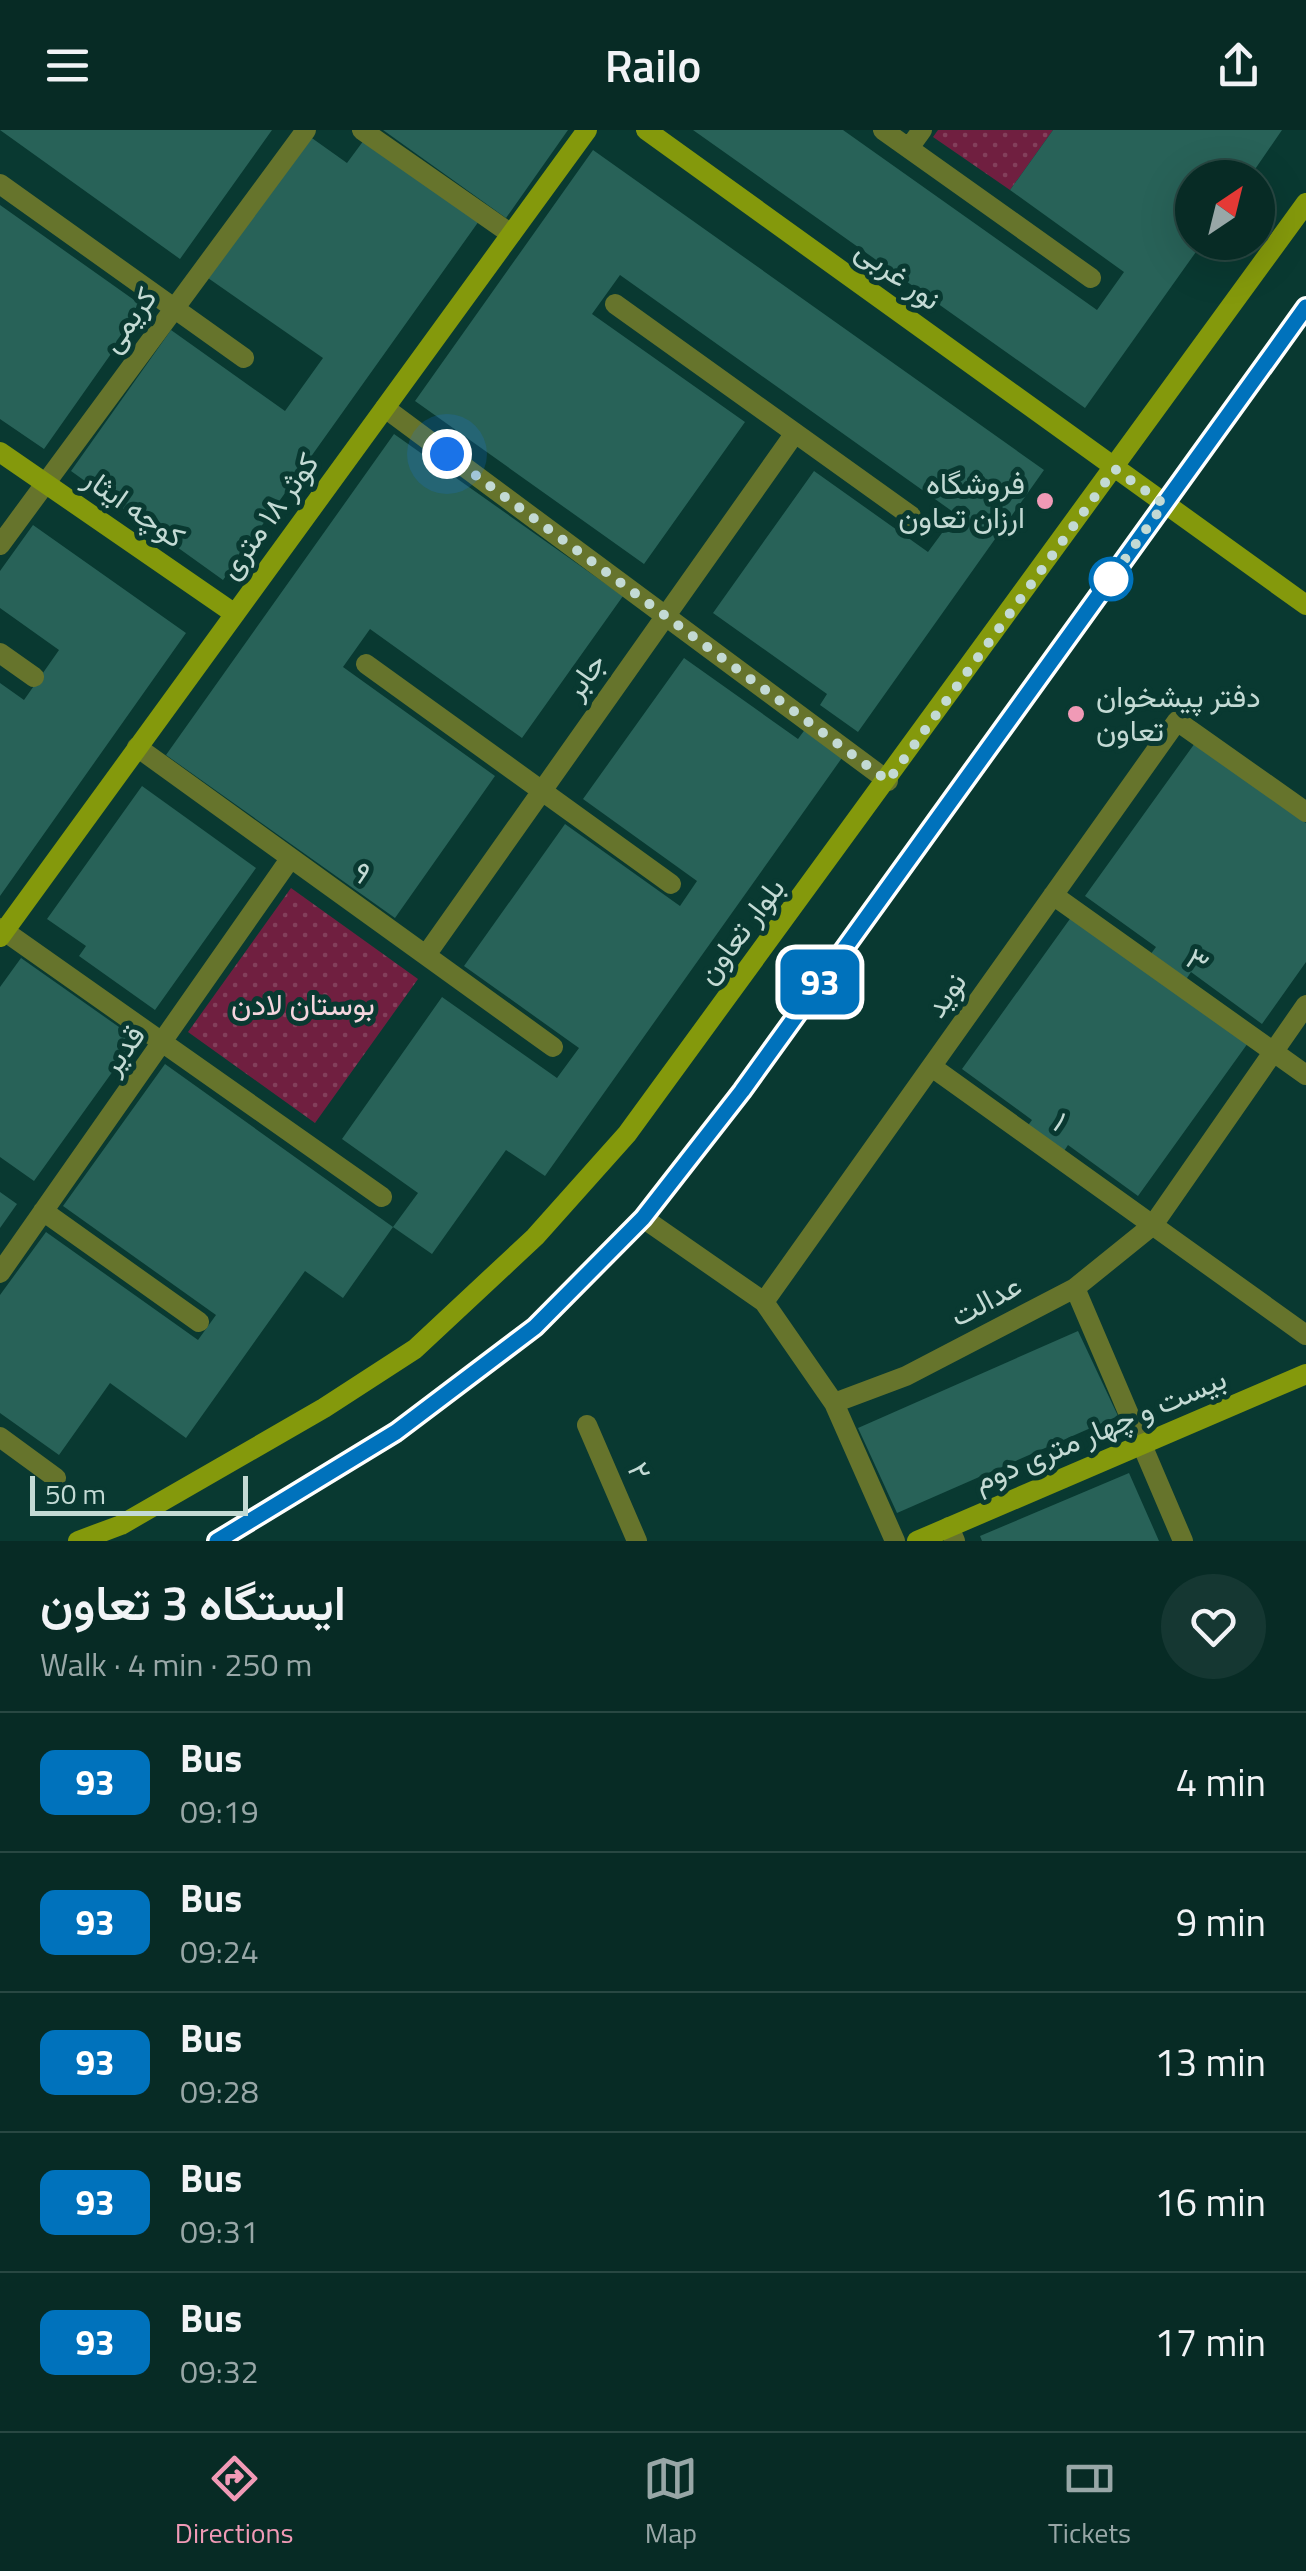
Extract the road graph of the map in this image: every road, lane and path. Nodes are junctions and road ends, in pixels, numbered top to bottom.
1 (306, 130) edge
2 (362, 130) edge
3 (587, 130) edge
4 (646, 130) edge
5 (883, 130) edge
6 (922, 130) edge
7 (909, 148) junction
8 (0, 184) edge
9 (1306, 203) edge
10 (510, 234) junction
11 (1091, 278) dead end
12 (615, 304) dead end
13 (1306, 307) edge
14 (175, 308) junction
15 (244, 358) dead end
16 (385, 408) junction
17 (794, 433) junction
18 (0, 452) edge
19 (1115, 469) junction
20 (46, 484) junction
21 (1164, 504) junction
22 (911, 516) dead end
23 (0, 545) edge
24 (1306, 606) edge
25 (234, 614) junction
26 (665, 614) junction
27 (0, 652) edge
28 (366, 664) dead end
29 (34, 676) dead end
30 (137, 747) junction
31 (888, 781) junction
32 (541, 791) junction
33 (1306, 812) edge
34 (290, 858) junction
35 (671, 884) dead end
36 (1053, 895) junction
37 (1, 932) edge
38 (426, 955) junction
39 (1306, 1005) edge
40 (165, 1044) junction
41 (553, 1047) dead end
42 (1273, 1052) junction
43 (932, 1067) junction
44 (1306, 1075) edge
45 (382, 1197) dead end
46 (44, 1211) junction
47 (643, 1218) junction
48 (1153, 1225) junction
49 (0, 1273) edge
50 (1075, 1288) junction
51 (764, 1302) junction
52 (199, 1322) dead end
53 (1306, 1335) edge
54 (1306, 1374) edge
55 (834, 1403) junction
56 (587, 1425) dead end
57 (0, 1437) edge
58 (1144, 1443) junction
59 (56, 1478) dead end
60 (952, 1534) edge
61 (78, 1541) edge
62 (217, 1541) edge
63 (637, 1541) edge
64 (896, 1541) edge
65 (917, 1541) edge
66 (1183, 1541) edge

1 - 14 street, کریمی
2 - 10 street
3 - 10 main road, کوثر ۱۸ متری
4 - 19 main road, نور غربی
5 - 7 street
6 - 7 street
7 - 11 street
8 - 14 street
9 - 19 main road, بلوار تعاون
10 - 16 main road, کوثر ۱۸ متری
12 - 17 street
13 - 21 main road
14 - 15 street
14 - 20 street, کریمی
16 - 25 main road, کوثر ۱۸ متری
16 - 26 street
17 - 22 street
17 - 26 street, جابر
18 - 20 main road, کوچه ایثار
19 - 21 main road, نور غربی
19 - 31 main road, بلوار تعاون
20 - 23 street, کریمی
20 - 25 main road, کوچه ایثار
21 - 24 main road, نور غربی
21 - 47 main road
25 - 30 main road, کوثر ۱۸ متری
26 - 31 street
26 - 32 street, جابر
27 - 29 street
28 - 32 street
30 - 34 street, ۹
30 - 37 main road, کوثر ۱۸ متری
31 - 61 main road, بلوار تعاون
32 - 35 street
32 - 38 street, جابر
33 - 36 street, نوید
34 - 38 street, ۹
34 - 40 street, قدیر
36 - 42 street, ۳
36 - 43 street, نوید
37 - 40 street
38 - 41 street, ۹
39 - 42 street, عدالت
40 - 45 street
40 - 46 street, قدیر
42 - 44 street, ۳
42 - 48 street, عدالت
43 - 48 street, ۱
43 - 51 street, نوید
46 - 49 street, قدیر
46 - 52 street
47 - 51 street
47 - 62 main road
48 - 50 street, عدالت
48 - 53 street, ۱
50 - 55 street, عدالت
50 - 58 street
51 - 55 street
54 - 58 main road, بیست و چهار متری دوم
55 - 64 street
56 - 63 street, ۲
57 - 59 street
58 - 60 main road, بیست و چهار متری دوم
58 - 66 street
60 - 65 main road, بیست و چهار متری دوم

